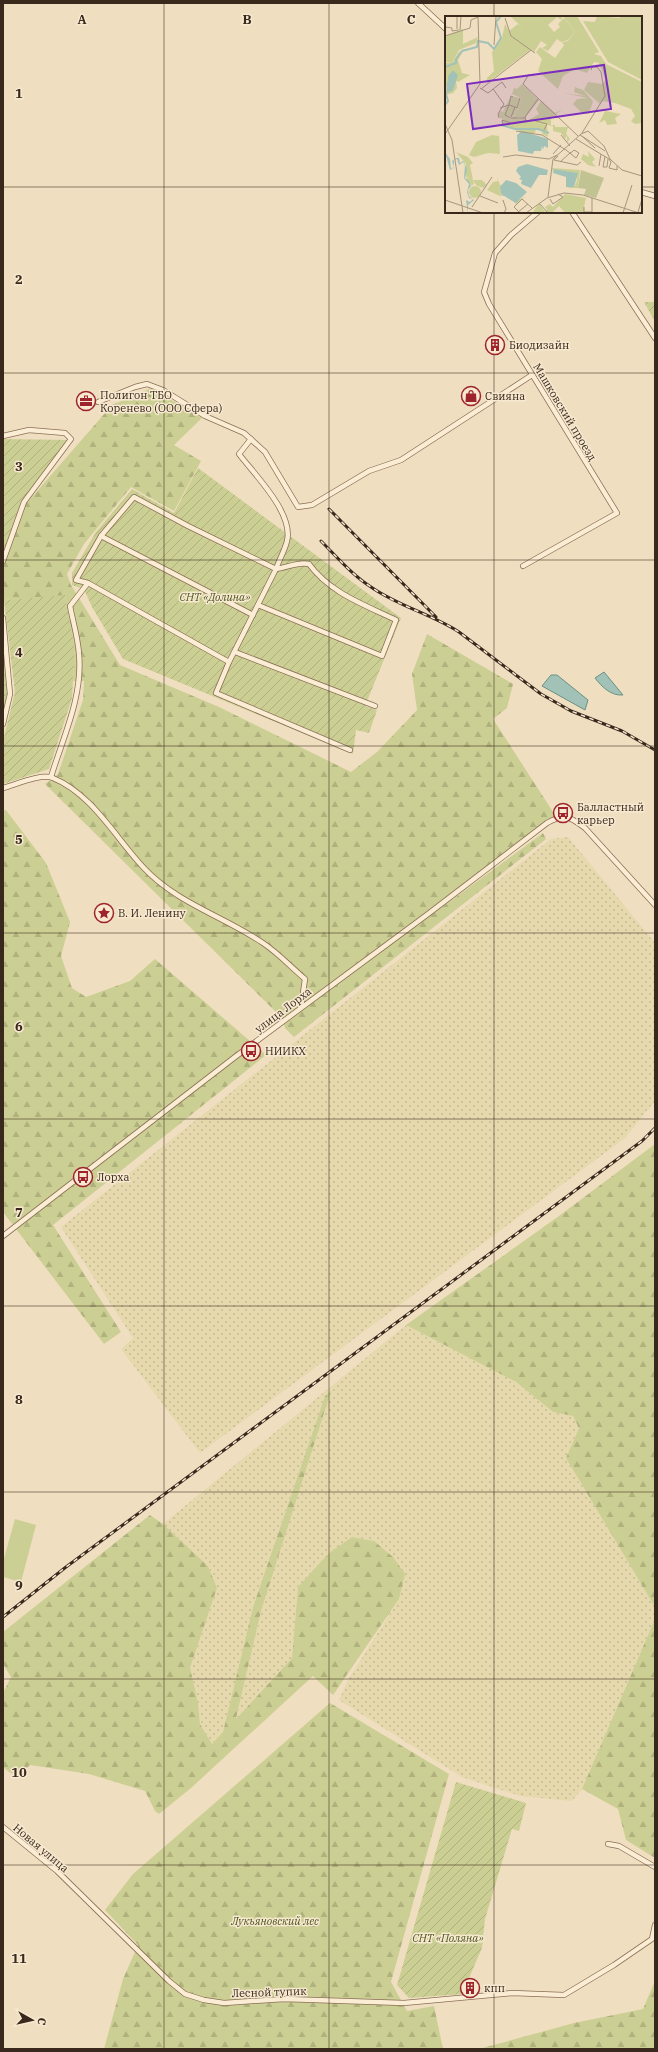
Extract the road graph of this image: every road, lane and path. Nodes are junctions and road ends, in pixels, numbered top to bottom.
1 (418, 3) edge
2 (445, 28) edge
3 (642, 192) edge
4 (655, 196) edge
5 (537, 213) edge
6 (573, 213) edge
7 (655, 338) edge
8 (532, 375) junction
9 (98, 402) dead end
10 (3, 436) edge
11 (251, 439) junction
12 (101, 536) junction
13 (3, 561) edge
14 (523, 566) dead end
15 (276, 569) junction
16 (88, 583) junction
17 (258, 605) junction
18 (253, 615) junction
19 (3, 618) edge
20 (235, 652) junction
21 (230, 662) junction
22 (375, 706) dead end
23 (3, 724) edge
24 (350, 750) dead end
25 (51, 776) junction
26 (3, 788) edge
27 (655, 905) edge
28 (301, 1007) junction
29 (3, 1236) edge
30 (3, 1827) edge
31 (608, 1844) dead end
32 (655, 1867) edge
33 (68, 1882) joint
34 (655, 1925) edge

1 - 2 street
3 - 4 street
5 - 8 street, Машковский проезд
6 - 7 street
8 - 11 street
8 - 14 street, Машковский проезд
9 - 11 street
10 - 13 street
11 - 15 street
12 - 15 street
12 - 16 street
12 - 18 street
15 - 17 street
15 - 17 street
16 - 21 street
16 - 25 street
17 - 18 street
18 - 20 street
19 - 23 street
20 - 21 street
20 - 22 street
21 - 24 street
25 - 26 street
25 - 28 street
27 - 28 street, улица Лорха
28 - 29 street, улица Лорха
30 - 33 street, Новая улица
31 - 32 street
33 - 34 street, Лесной тупик

